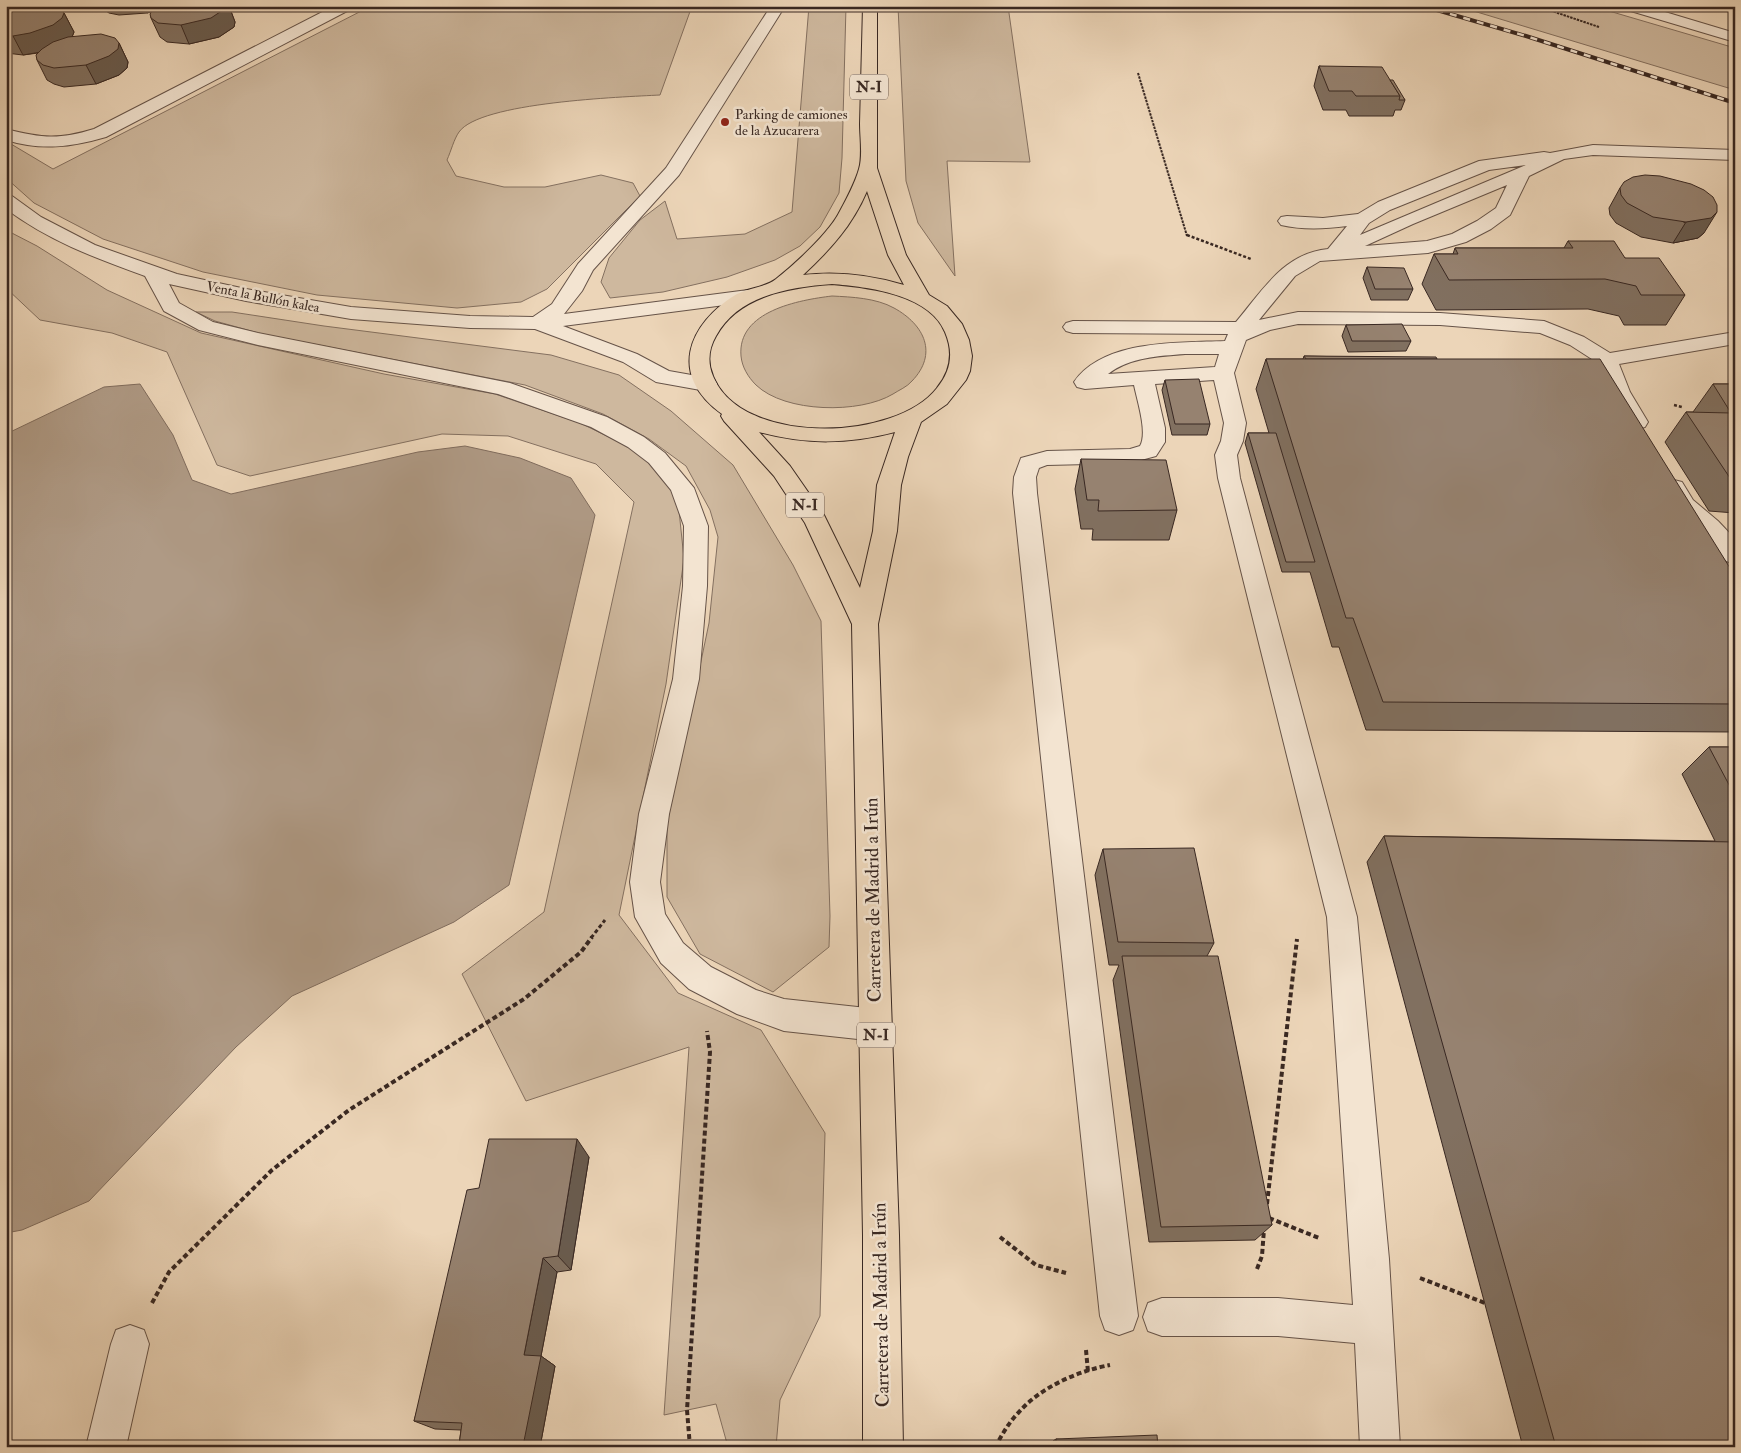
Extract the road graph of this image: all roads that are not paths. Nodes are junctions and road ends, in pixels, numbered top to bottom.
1 (346, 6) edge
2 (778, 6) edge
3 (870, 6) edge
4 (1629, 6) edge
5 (1676, 6) edge
6 (310, 10) dead end
7 (327, 16) junction
8 (1735, 24) edge
9 (1735, 38) edge
10 (6, 134) edge
11 (1560, 155) junction
12 (1735, 155) edge
13 (868, 168) junction
14 (1522, 173) junction
15 (6, 200) edge
16 (1362, 219) junction
17 (1286, 221) dead end
18 (1334, 254) junction
19 (153, 272) junction
20 (782, 284) junction
21 (748, 296) junction
22 (922, 299) junction
23 (538, 323) junction
24 (1074, 327) dead end
25 (1236, 337) junction
26 (1735, 338) edge
27 (1607, 360) junction
28 (1223, 373) junction
29 (1143, 379) junction
30 (713, 393) junction
31 (912, 418) junction
32 (1648, 441) edge
33 (1666, 473) edge
34 (1710, 527) junction
35 (1735, 533) edge
36 (1735, 555) edge
37 (866, 624) junction
38 (876, 1025) junction
39 (1119, 1316) dead end
40 (1162, 1317) dead end
41 (1373, 1326) junction
42 (130, 1344) road end
43 (106, 1447) edge
44 (883, 1447) edge
45 (1380, 1447) edge

1 - 7 street
2 - 23 street
3 - 13 highway, N-I
4 - 9 street
5 - 8 street
6 - 7 street
7 - 10 street
11 - 12 street
11 - 14 street
11 - 16 street
13 - 20 highway, N-I
13 - 22 highway, N-I
14 - 18 street
14 - 18 street
15 - 19 street, Venta la Bullón kalea
16 - 17 street
16 - 18 street
18 - 25 street
19 - 23 street, Venta la Bullón kalea
19 - 38 street
20 - 21 highway
20 - 22 highway
21 - 23 street
21 - 30 highway
22 - 31 highway
23 - 30 street
24 - 25 street
25 - 27 street
25 - 28 street
25 - 29 street
26 - 27 street
27 - 32 street
28 - 29 street
28 - 41 street
29 - 39 street
30 - 31 highway
30 - 37 highway, N-I
31 - 37 highway, N-I
33 - 34 street
34 - 35 street
34 - 36 street
37 - 38 highway, Carretera de Madrid a Irún / N-I
38 - 44 highway, Carretera de Madrid a Irún / N-I
40 - 41 street
41 - 45 street
42 - 43 street

